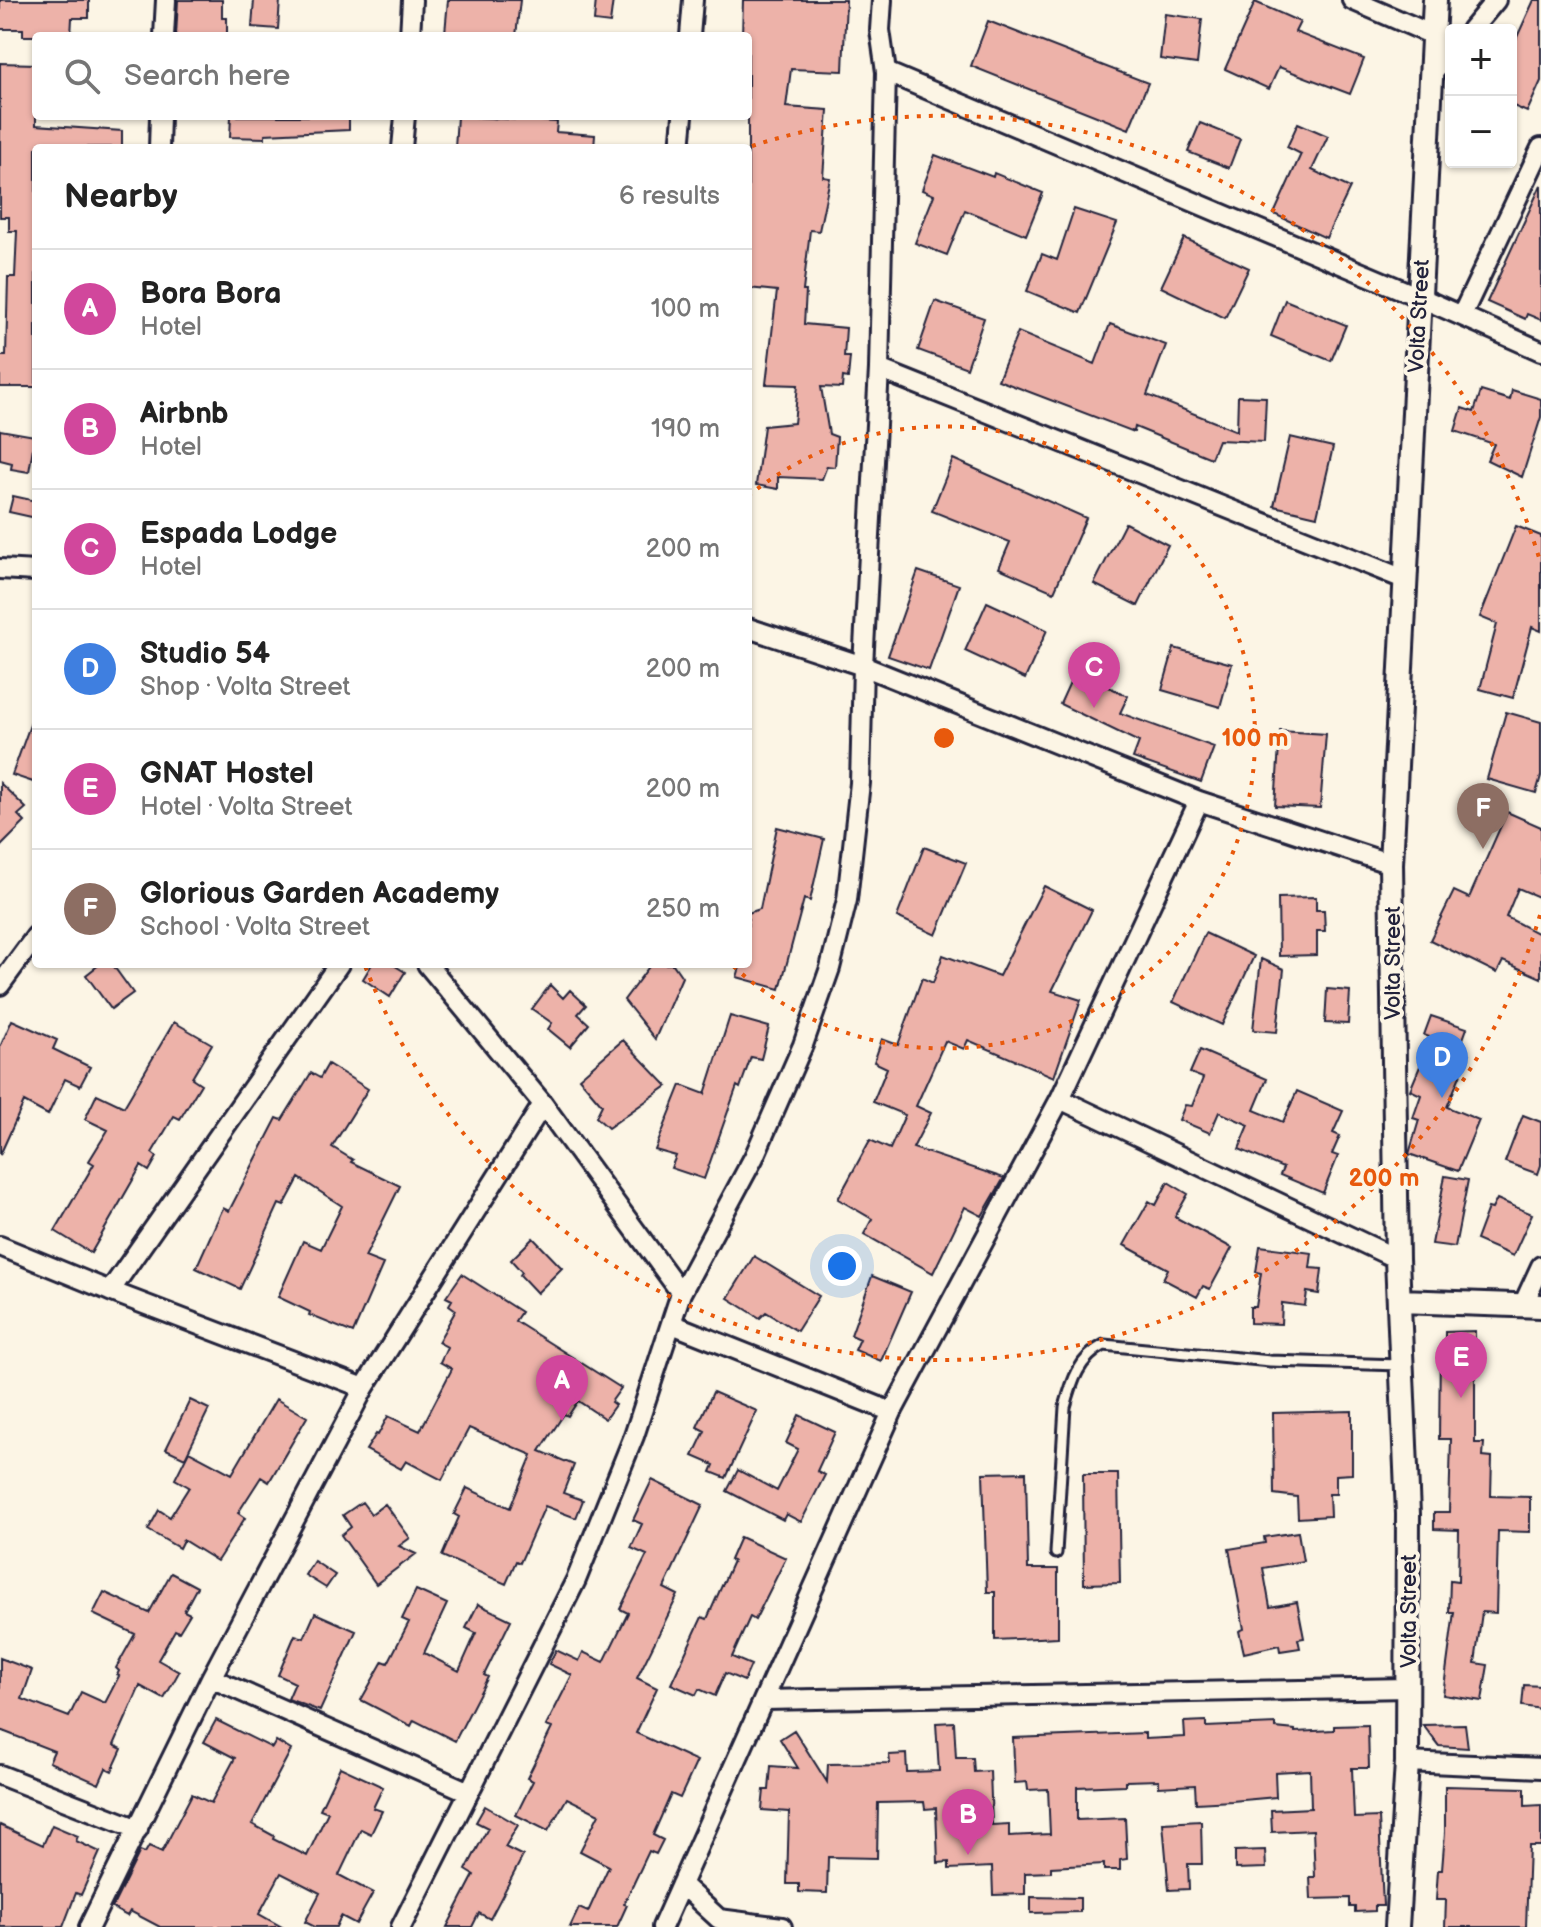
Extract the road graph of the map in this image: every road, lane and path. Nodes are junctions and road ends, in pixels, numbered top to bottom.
1 (166, 0) edge
2 (412, 0) edge
3 (693, 0) edge
4 (882, 0) edge
5 (1352, 0) edge
6 (1435, 0) edge
7 (1496, 0) edge
8 (1476, 24) edge
9 (164, 32) edge
10 (410, 32) edge
11 (690, 32) edge
12 (1433, 35) junction
13 (1445, 59) edge
14 (886, 72) junction
15 (1430, 75) junction
16 (160, 120) edge
17 (405, 120) edge
18 (683, 120) edge
19 (159, 144) edge
20 (402, 144) edge
21 (680, 144) edge
22 (1541, 148) edge
23 (1419, 297) junction
24 (1462, 315) junction
25 (1541, 351) edge
26 (879, 369) junction
27 (0, 569) edge
28 (32, 571) edge
29 (1404, 579) junction
30 (752, 629) edge
31 (863, 666) junction
32 (1199, 801) junction
33 (1391, 864) junction
34 (32, 941) edge
35 (336, 968) edge
36 (430, 968) edge
37 (0, 985) edge
38 (1060, 1099) junction
39 (543, 1104) junction
40 (0, 1246) edge
41 (1397, 1259) junction
42 (1541, 1266) edge
43 (110, 1291) junction
44 (681, 1293) junction
45 (1400, 1301) junction
46 (1532, 1306) edge
47 (672, 1324) junction
48 (1403, 1365) junction
49 (364, 1388) junction
50 (892, 1412) junction
51 (1056, 1553) dead end
52 (211, 1678) junction
53 (1408, 1688) junction
54 (764, 1700) junction
55 (1407, 1762) junction
56 (1541, 1768) edge
57 (0, 1775) edge
58 (469, 1792) junction
59 (138, 1829) junction
60 (681, 1884) junction
61 (89, 1927) edge
62 (401, 1927) edge
63 (662, 1927) edge
64 (782, 1927) edge
65 (1397, 1927) edge

1 - 9 street
2 - 10 street
3 - 11 street
4 - 14 street
5 - 12 street
6 - 12 street, Volta Street
7 - 8 street
12 - 15 street, Volta Street
13 - 15 street
14 - 23 street
14 - 26 street
15 - 23 street, Volta Street
16 - 19 street
17 - 20 street
18 - 21 street
22 - 24 street
23 - 24 street
23 - 29 street, Volta Street
24 - 25 street
26 - 29 street
26 - 31 street
27 - 28 street
29 - 33 street, Volta Street
30 - 31 street
31 - 32 street
31 - 44 street
32 - 33 street
32 - 38 street
33 - 41 street, Volta Street
34 - 37 street
35 - 43 street
36 - 39 street
38 - 41 street
38 - 50 street
39 - 44 street
39 - 49 street
40 - 43 street
41 - 45 street, Volta Street
42 - 46 street
43 - 49 street
44 - 47 street
45 - 46 street
45 - 48 street, Volta Street
47 - 50 street
47 - 58 street
48 - 51 lane
48 - 53 street, Volta Street
49 - 52 street
50 - 54 street
52 - 58 street
52 - 59 street
53 - 54 street
53 - 55 street, Volta Street
54 - 60 street
55 - 56 street
55 - 65 street, Volta Street
57 - 59 street
58 - 62 street
59 - 61 street
60 - 63 street
60 - 64 street

